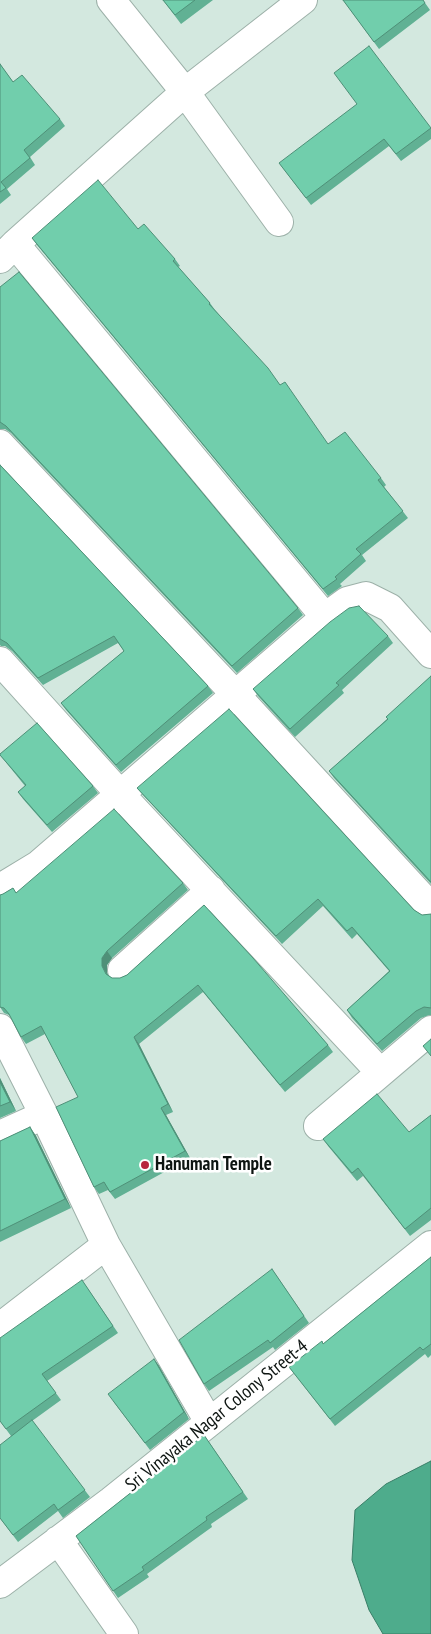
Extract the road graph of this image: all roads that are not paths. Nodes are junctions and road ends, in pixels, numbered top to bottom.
1 (111, 0) edge
2 (303, 0) edge
3 (185, 92) junction
4 (279, 222) dead end
5 (7, 251) edge
6 (0, 444) edge
7 (325, 617) junction
8 (431, 654) edge
9 (0, 661) edge
10 (235, 694) junction
11 (120, 794) junction
12 (0, 888) edge
13 (211, 890) junction
14 (431, 907) edge
15 (122, 970) dead end
16 (0, 1028) edge
17 (431, 1030) edge
18 (380, 1072) junction
19 (44, 1115) junction
20 (318, 1126) dead end
21 (0, 1135) edge
22 (106, 1245) junction
23 (431, 1245) edge
24 (0, 1327) edge
25 (209, 1422) junction
26 (58, 1540) junction
27 (0, 1584) edge
28 (124, 1634) edge

1 - 3 street
2 - 3 street
3 - 4 street
3 - 5 street
5 - 7 street
6 - 10 street
7 - 8 street
7 - 10 street
9 - 11 street
10 - 11 street
10 - 14 street
11 - 12 street
11 - 13 street
13 - 15 street
13 - 18 street
16 - 19 street
17 - 18 street
18 - 20 street
19 - 21 street
19 - 22 street
22 - 24 street
22 - 25 street
23 - 25 street, Sri Vinayaka Nagar Colony Street-4
25 - 26 street, Sri Vinayaka Nagar Colony Street-4
26 - 27 street, Sri Vinayaka Nagar Colony Street-4
26 - 28 street

